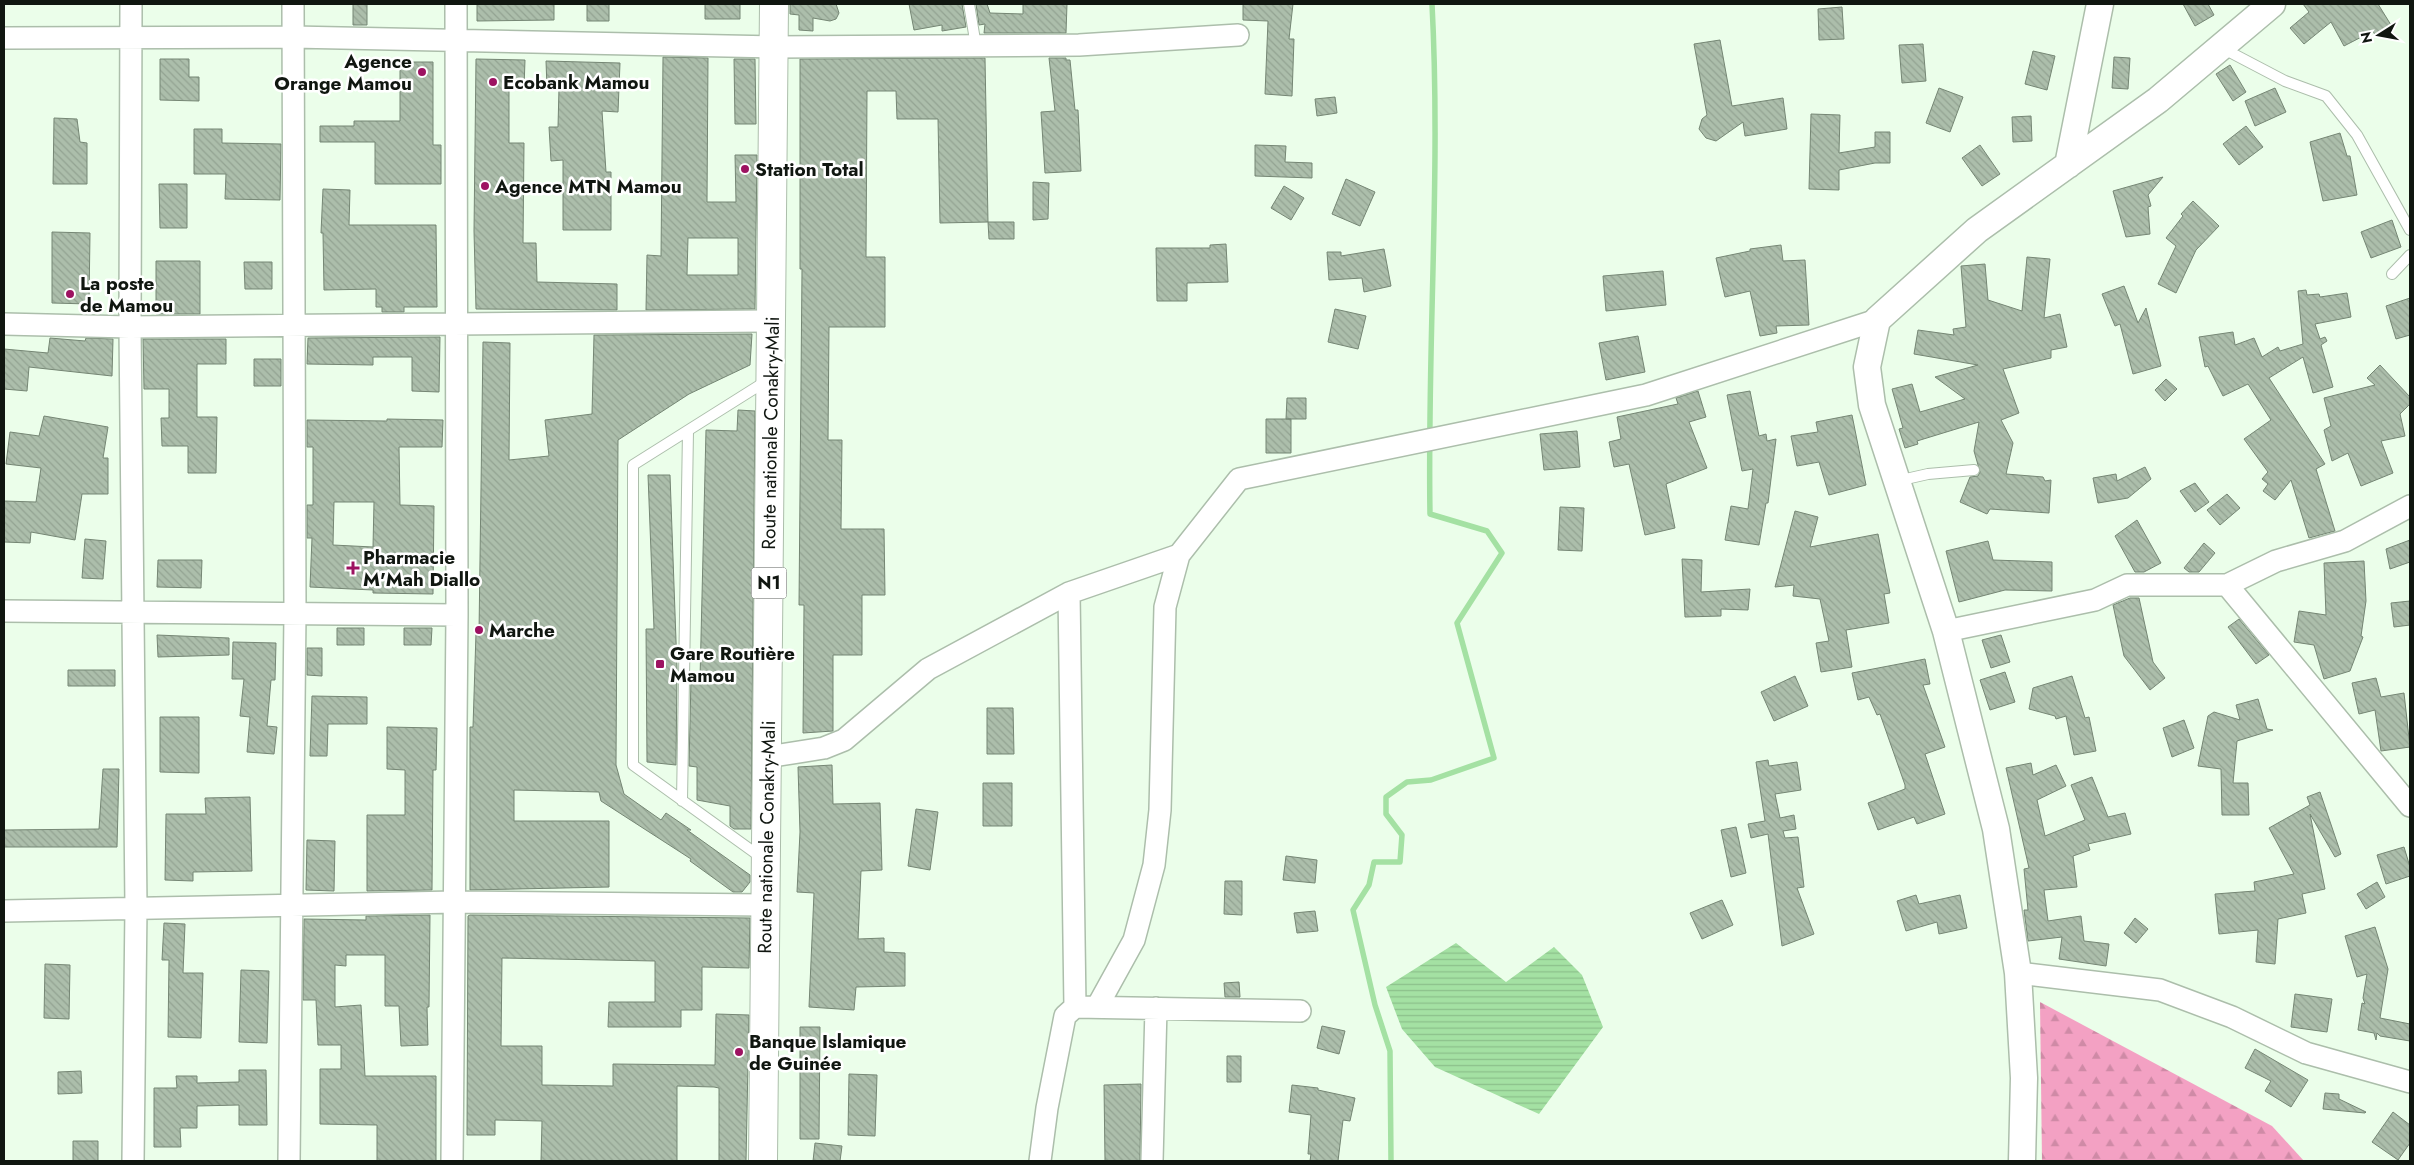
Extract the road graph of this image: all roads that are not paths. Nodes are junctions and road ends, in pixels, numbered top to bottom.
1 (131, 4) edge
2 (294, 4) edge
3 (456, 4) edge
4 (774, 4) edge
5 (969, 4) edge
6 (2100, 4) edge
7 (2272, 4) edge
8 (1238, 35) dead end
9 (293, 37) junction
10 (4, 38) edge
11 (132, 38) junction
12 (456, 40) junction
13 (976, 46) junction
14 (774, 47) junction
15 (2221, 47) junction
16 (2068, 165) junction
17 (2410, 230) edge
18 (2410, 255) edge
19 (2392, 274) dead end
20 (1877, 320) junction
21 (771, 321) junction
22 (4, 324) edge
23 (457, 324) junction
24 (294, 326) junction
25 (130, 327) junction
26 (771, 378) junction
27 (688, 430) junction
28 (1974, 470) dead end
29 (1896, 481) junction
30 (2410, 506) edge
31 (1179, 556) junction
32 (2227, 585) junction
33 (1069, 593) junction
34 (4, 611) edge
35 (132, 612) junction
36 (295, 613) junction
37 (457, 615) junction
38 (1946, 631) junction
39 (767, 757) junction
40 (682, 801) junction
41 (2410, 806) edge
42 (766, 861) junction
43 (455, 902) junction
44 (766, 905) junction
45 (292, 906) junction
46 (136, 907) junction
47 (4, 911) edge
48 (2018, 973) junction
49 (1075, 1007) junction
50 (1097, 1007) junction
51 (1156, 1008) junction
52 (1300, 1011) dead end
53 (2410, 1082) edge
54 (2022, 1159) edge
55 (133, 1161) edge
56 (289, 1161) edge
57 (452, 1161) edge
58 (764, 1161) edge
59 (1040, 1161) edge
60 (1152, 1161) edge

1 - 11 street
2 - 9 street
3 - 12 street
4 - 14 highway, Route nationale Conakry-Mali / N1
5 - 13 lane
6 - 16 street
7 - 15 street
8 - 13 street
9 - 11 street
9 - 12 street
9 - 24 street
10 - 11 street
11 - 25 street
12 - 14 street
12 - 23 street
13 - 14 street
14 - 21 highway, Route nationale Conakry-Mali / N1
15 - 16 street
15 - 17 lane
16 - 20 street
18 - 19 lane
20 - 29 street
20 - 31 street
21 - 23 street
21 - 26 highway, Route nationale Conakry-Mali / N1
22 - 25 street
23 - 24 street
23 - 37 street
24 - 25 street
24 - 36 street
25 - 35 street
26 - 27 lane
26 - 39 highway, Route nationale Conakry-Mali / N1
27 - 40 lane
27 - 40 lane
28 - 29 lane
29 - 38 street
30 - 32 street
31 - 33 street
31 - 50 street
32 - 38 street
32 - 41 street
33 - 39 street
33 - 49 street
34 - 35 street
35 - 36 street
35 - 46 street
36 - 37 street
36 - 45 street
37 - 43 street
38 - 48 street
39 - 42 highway, Route nationale Conakry-Mali / N1
40 - 42 lane
42 - 44 highway, Route nationale Conakry-Mali / N1
43 - 44 street
43 - 45 street
43 - 57 street
44 - 58 highway, Route nationale Conakry-Mali / N1
45 - 46 street
45 - 56 street
46 - 47 street
46 - 55 street
48 - 53 street
48 - 54 street
49 - 50 street
49 - 59 street
50 - 51 street
51 - 52 street
51 - 60 street

